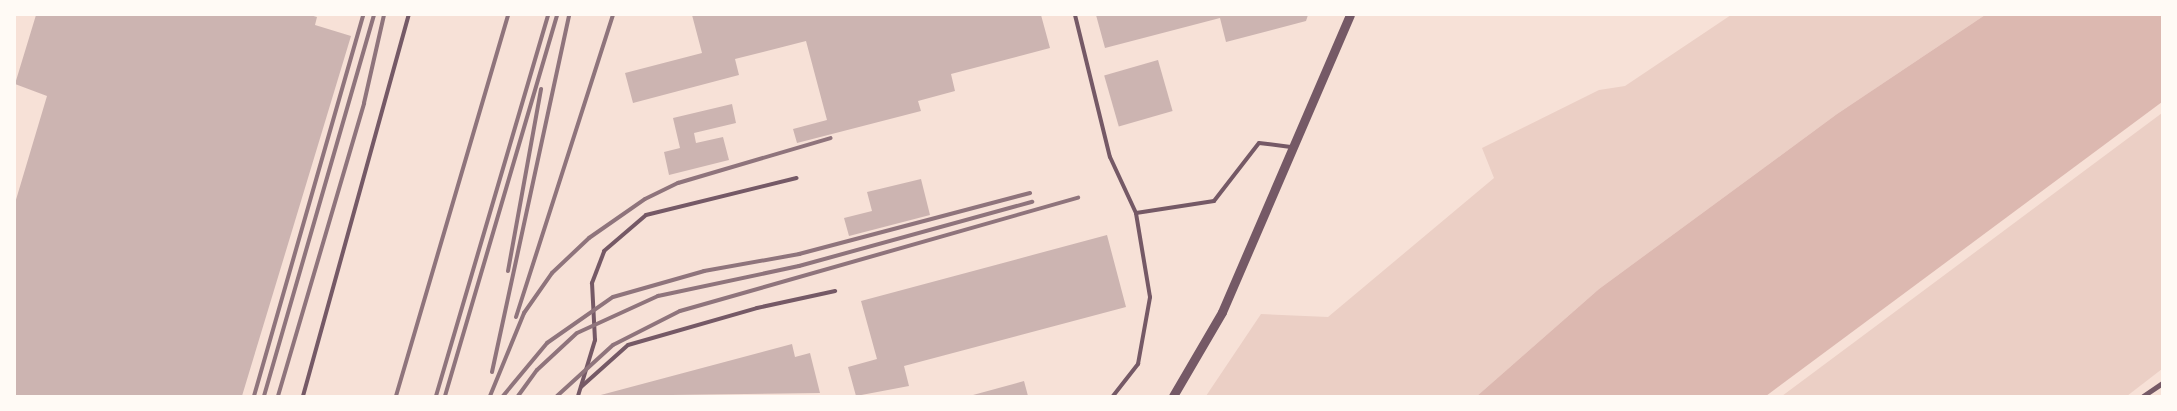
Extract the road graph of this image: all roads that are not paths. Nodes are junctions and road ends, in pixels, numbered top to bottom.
1 (410, 15) edge
2 (1075, 15) edge
3 (1350, 15) edge
4 (1293, 147) junction
5 (797, 178) dead end
6 (1136, 213) junction
7 (835, 291) dead end
8 (2162, 383) edge
9 (579, 389) junction
10 (303, 396) edge
11 (578, 396) edge
12 (1113, 396) edge
13 (1173, 396) edge
14 (2143, 396) edge

1 - 10 lane
2 - 6 lane
3 - 4 street
4 - 6 lane
4 - 13 street
5 - 9 lane
6 - 12 lane
7 - 9 lane
8 - 14 street
9 - 11 lane

